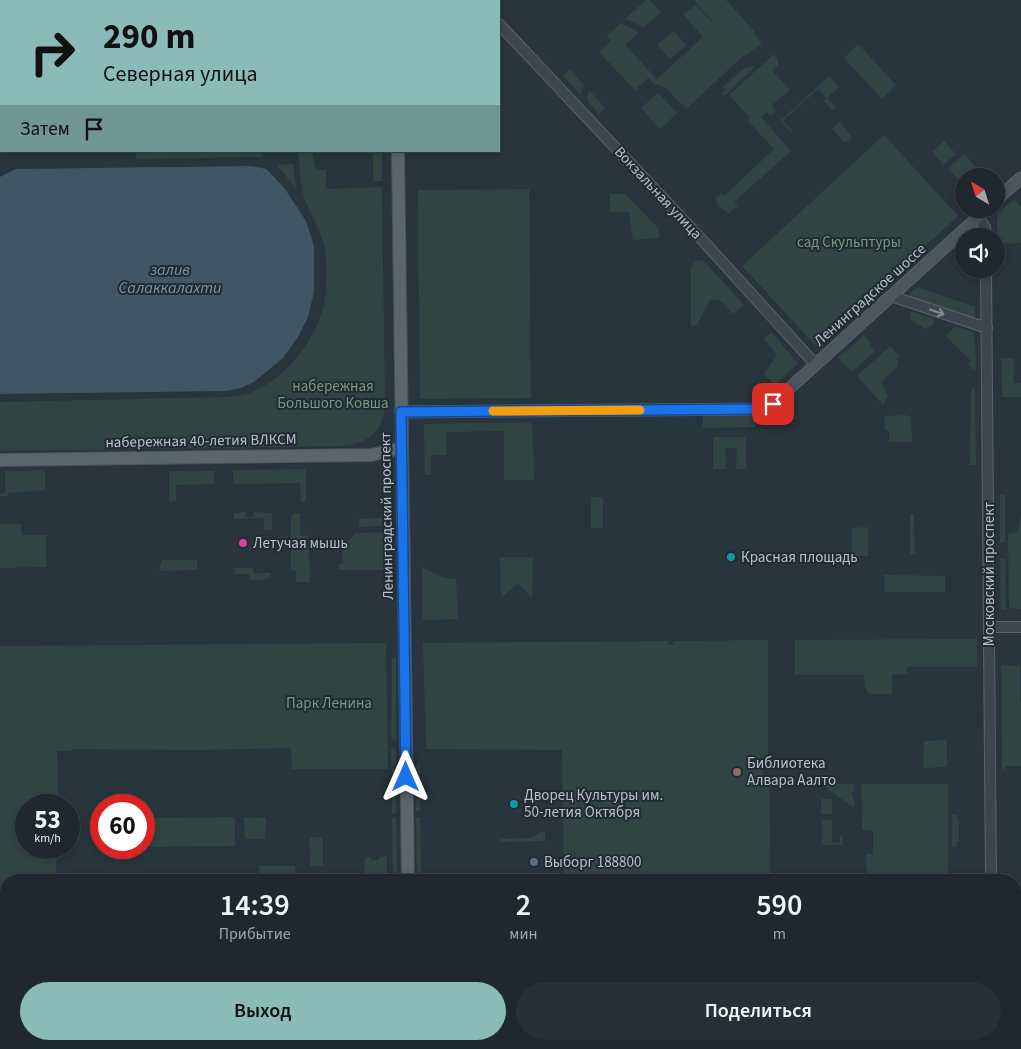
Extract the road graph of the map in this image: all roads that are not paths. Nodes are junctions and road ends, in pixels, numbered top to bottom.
1 (500, 25) edge
2 (398, 152) edge
3 (1021, 178) edge
4 (1005, 192) edge
5 (976, 218) edge
6 (978, 218) edge
7 (986, 228) edge
8 (986, 278) edge
9 (891, 296) junction
10 (986, 328) junction
11 (815, 364) junction
12 (401, 412) junction
13 (402, 448) junction
14 (0, 460) edge
15 (989, 627) junction
16 (1021, 627) edge
17 (408, 874) edge
18 (991, 874) edge

1 - 11 street, Вокзальная улица
2 - 12 main road, Ленинградский проспект
3 - 4 main road
5 - 9 main road, Ленинградское шоссе
6 - 7 street
8 - 10 street, Московский проспект
9 -> 10 street
9 - 11 main road, Ленинградское шоссе
10 - 15 street, Московский проспект
11 - 12 main road, Ленинградское шоссе
12 - 13 main road, Ленинградский проспект
13 - 14 main road, набережная 40-летия ВЛКСМ
13 - 17 main road, Ленинградский проспект
15 - 16 street
15 - 18 street, Московский проспект

